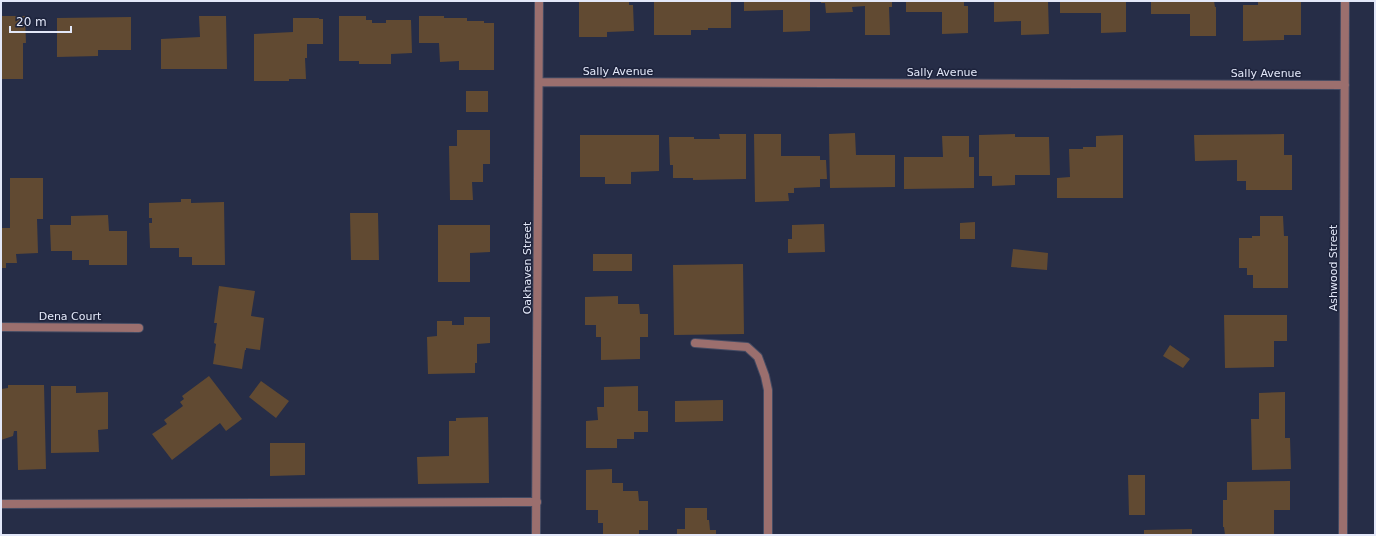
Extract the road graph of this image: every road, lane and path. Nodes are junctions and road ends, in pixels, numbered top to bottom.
1 (539, 1) edge
2 (1345, 1) edge
3 (539, 82) junction
4 (1345, 85) junction
5 (1, 327) edge
6 (140, 328) dead end
7 (695, 344) dead end
8 (537, 502) junction
9 (1, 504) edge
10 (536, 535) edge
11 (768, 535) edge
12 (1343, 535) edge

1 - 3 street, Oakhaven Street
2 - 4 street, Ashwood Street
3 - 4 street, Sally Avenue
3 - 8 street, Oakhaven Street
4 - 12 street, Ashwood Street
5 - 6 street, Dena Court
7 - 11 street
8 - 9 street
8 - 10 street, Oakhaven Street

